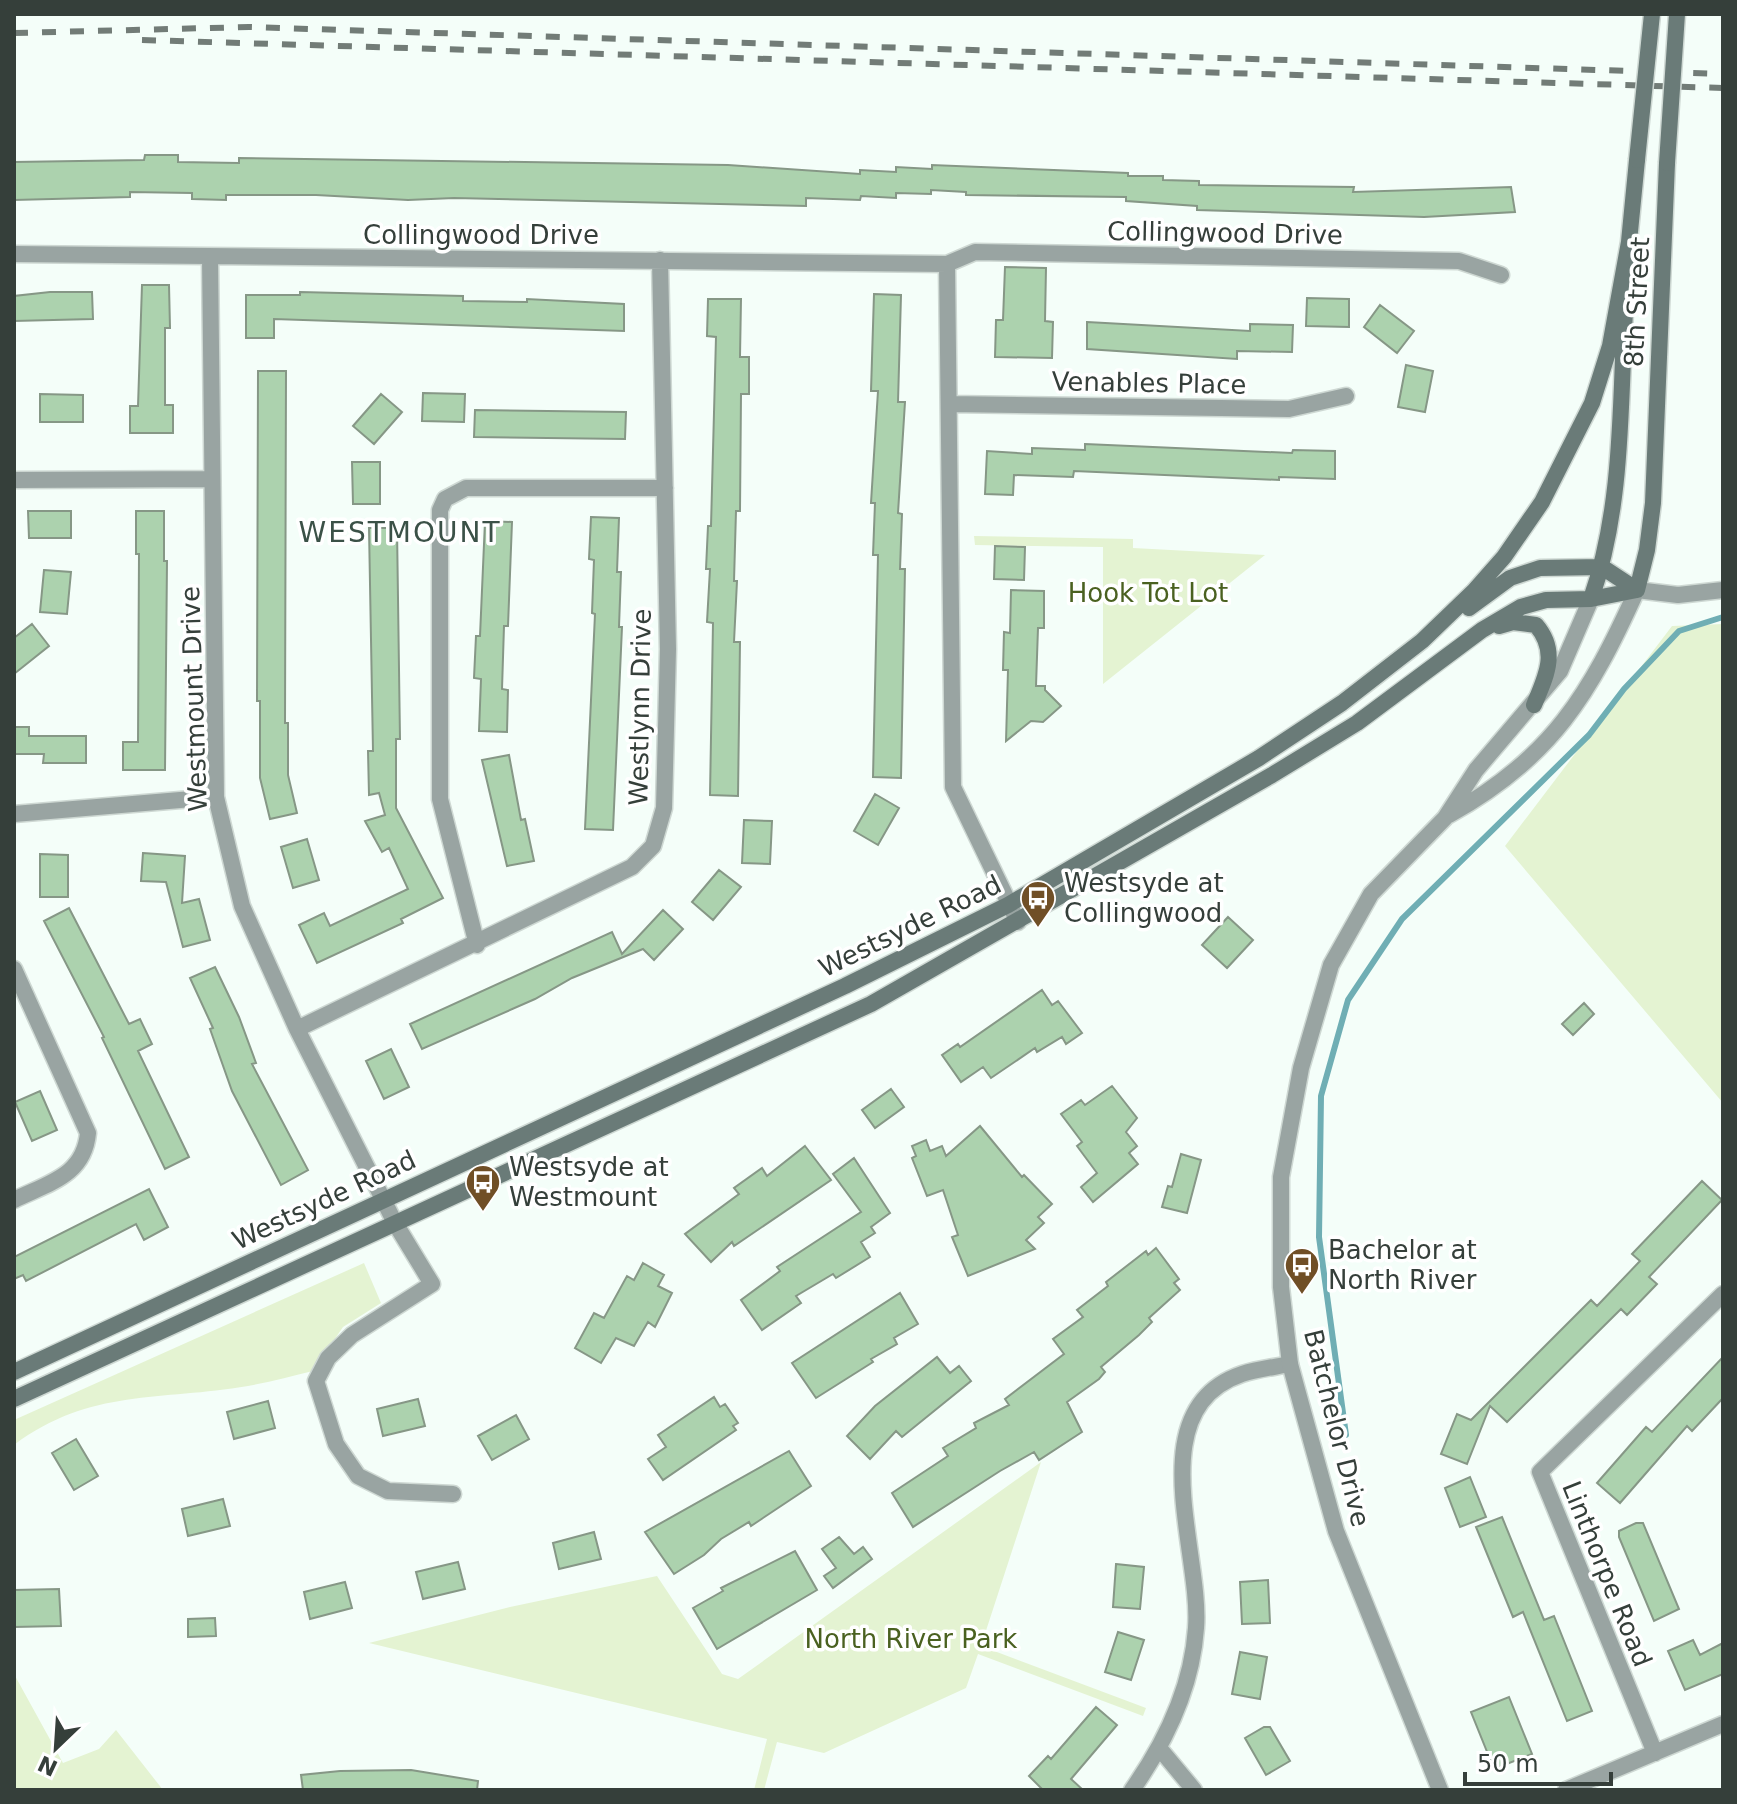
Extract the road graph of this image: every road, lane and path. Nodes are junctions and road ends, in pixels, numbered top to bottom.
1 (1652, 14) edge
2 (1677, 14) edge
3 (1629, 242) junction
4 (14, 254) edge
5 (210, 257) junction
6 (660, 260) junction
7 (947, 264) junction
8 (1501, 275) dead end
9 (1346, 396) dead end
10 (949, 404) junction
11 (212, 479) junction
12 (14, 480) edge
13 (665, 488) junction
14 (1602, 567) junction
15 (1637, 590) junction
16 (1723, 590) edge
17 (1591, 599) junction
18 (1482, 630) junction
19 (1422, 641) junction
20 (1534, 705) junction
21 (216, 797) junction
22 (14, 814) edge
23 (1445, 818) junction
24 (1008, 905) junction
25 (1018, 922) junction
26 (477, 945) junction
27 (14, 969) edge
28 (297, 1029) junction
29 (383, 1199) junction
30 (14, 1200) edge
31 (395, 1223) junction
32 (1723, 1294) edge
33 (1290, 1364) junction
34 (14, 1372) edge
35 (14, 1399) edge
36 (453, 1494) dead end
37 (1723, 1724) edge
38 (1160, 1749) junction
39 (1655, 1753) junction
40 (1132, 1790) edge
41 (1194, 1790) edge
42 (1440, 1790) edge
43 (1566, 1790) edge

1 - 3 main road, 8th Street, bridge
2 - 15 main road, 8th Street, bridge
3 - 14 main road, 8th Street
3 - 19 main road, Westsyde Road
4 - 5 street, Collingwood Drive
5 - 6 street, Collingwood Drive
5 - 11 street, Westmount Drive
6 - 7 street, Collingwood Drive
6 - 13 street, Westlynn Drive
7 - 8 street, Collingwood Drive
7 - 10 street
9 - 10 street, Venables Place
10 - 24 street
11 - 12 street
11 - 21 street, Westmount Drive
13 - 26 street, Westlynn Drive
13 - 26 street
14 - 15 main road
14 - 17 main road, Batchelor Drive
14 - 19 main road
15 - 16 street
15 - 17 main road, Westsyde Road
15 - 23 street, Batchelor Drive
17 - 18 main road, Westsyde Road
17 - 20 street, Batchelor Drive
18 - 20 main road
18 - 25 main road, Westsyde Road
19 - 24 main road, Westsyde Road
20 - 23 street, Batchelor Drive
21 - 22 street
21 - 28 street, Westmount Drive
23 - 33 street, Batchelor Drive
24 - 25 street
24 - 29 main road, Westsyde Road
25 - 31 main road, Westsyde Road
26 - 28 street, Westlynn Drive
27 - 30 street
28 - 29 street, Westmount Drive
29 - 31 street, Westmount Drive
29 - 34 main road, Westsyde Road
31 - 35 main road, Westsyde Road
31 - 36 street, Westmount Drive
32 - 39 street, Linthorpe Road
33 - 38 street
33 - 42 street, Batchelor Drive
37 - 39 street
38 - 40 street
38 - 41 street
39 - 43 street

